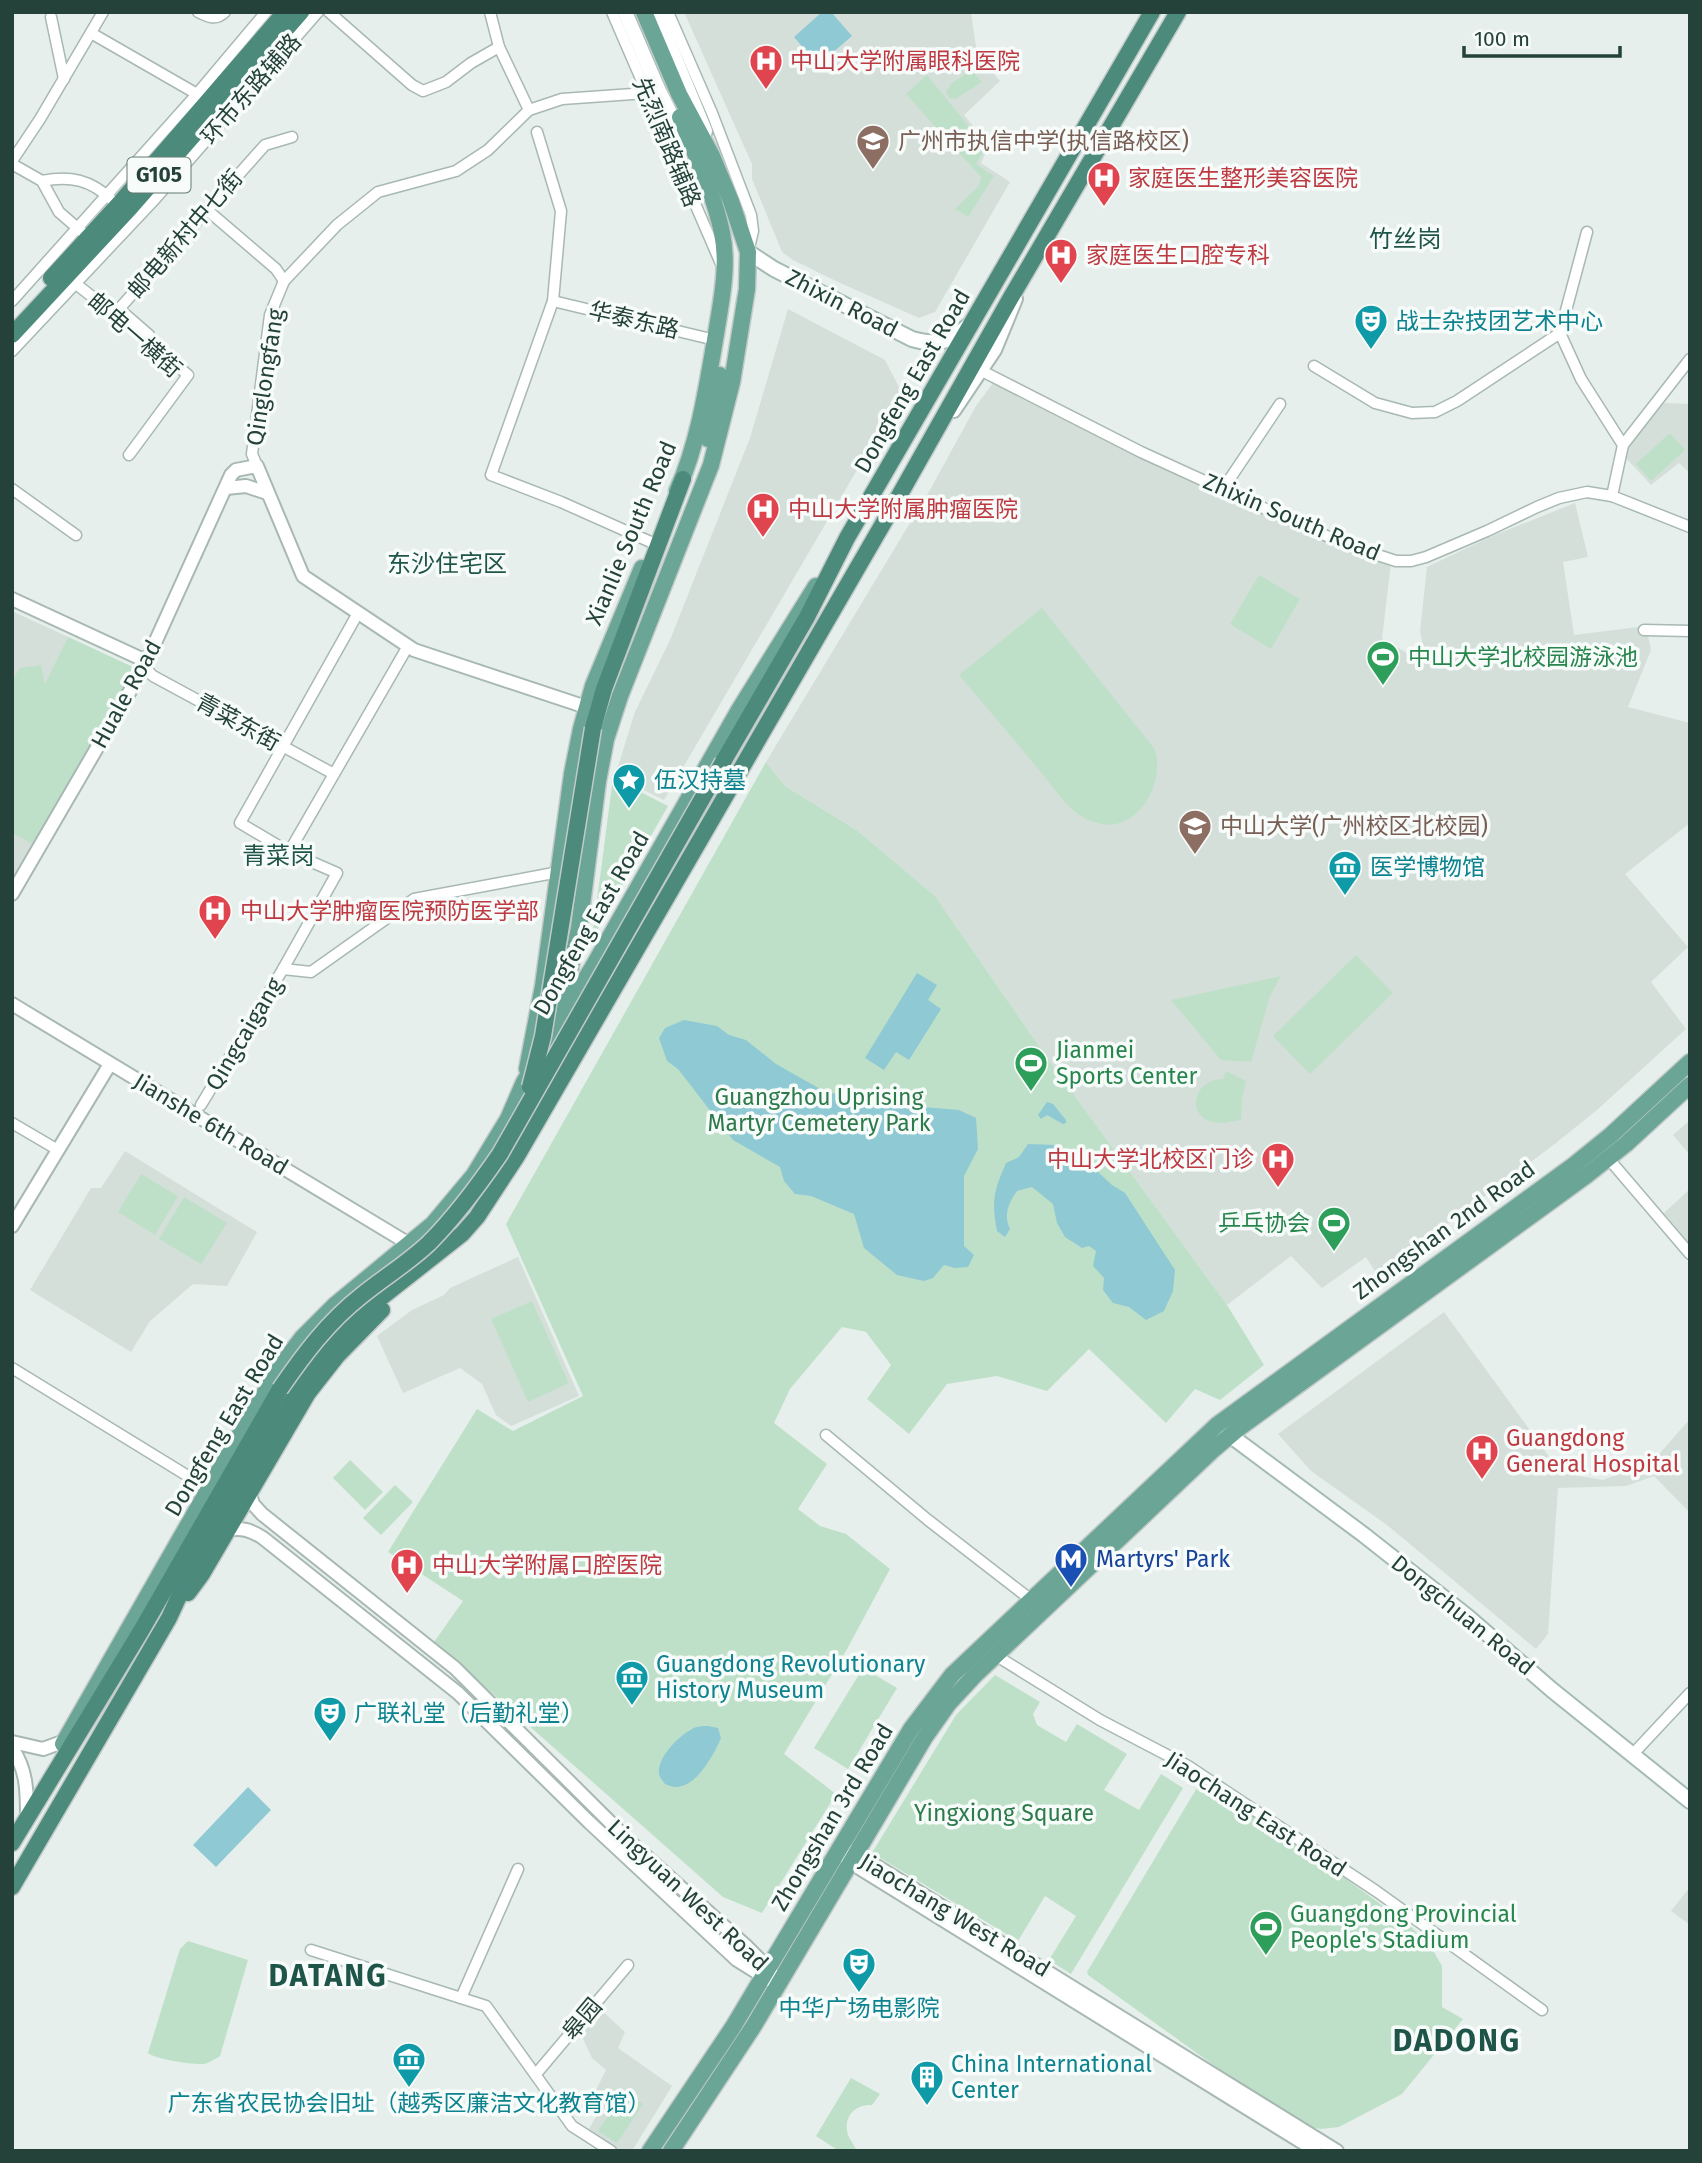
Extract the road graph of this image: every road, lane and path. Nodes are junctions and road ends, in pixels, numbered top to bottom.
1 (103, 12) edge
2 (198, 12) edge
3 (225, 12) edge
4 (285, 12) edge
5 (301, 12) edge
6 (318, 12) edge
7 (328, 12) edge
8 (490, 12) edge
9 (612, 12) edge
10 (625, 12) edge
11 (635, 12) edge
12 (644, 12) edge
13 (656, 12) edge
14 (668, 12) edge
15 (1152, 12) edge
16 (1178, 12) edge
17 (270, 16) edge
18 (51, 17) dead end
19 (91, 33) junction
20 (652, 41) junction
21 (499, 47) junction
22 (64, 79) junction
23 (647, 93) junction
24 (198, 94) junction
25 (529, 110) junction
26 (693, 124) junction
27 (537, 132) dead end
28 (292, 137) dead end
29 (695, 153) junction
30 (712, 156) junction
31 (12, 163) edge
32 (42, 181) junction
33 (113, 201) junction
34 (206, 209) junction
35 (1587, 232) dead end
36 (83, 233) junction
37 (748, 252) junction
38 (724, 271) junction
39 (1024, 275) junction
40 (284, 281) junction
41 (76, 284) junction
42 (12, 301) edge
43 (553, 301) junction
44 (12, 319) edge
45 (974, 320) junction
46 (1560, 333) junction
47 (12, 335) edge
48 (715, 340) junction
49 (151, 344) junction
50 (12, 351) edge
51 (1690, 359) edge
52 (1314, 366) dead end
53 (982, 371) junction
54 (1280, 404) dead end
55 (1623, 445) junction
56 (129, 455) dead end
57 (915, 465) junction
58 (257, 466) junction
59 (683, 479) junction
60 (226, 488) junction
61 (12, 489) edge
62 (1223, 489) junction
63 (267, 493) junction
64 (1612, 496) junction
65 (1690, 527) edge
66 (76, 535) dead end
67 (847, 538) junction
68 (653, 543) junction
69 (682, 543) junction
70 (12, 599) edge
71 (358, 613) junction
72 (1644, 631) dead end
73 (1690, 631) edge
74 (408, 646) junction
75 (145, 664) junction
76 (586, 708) junction
77 (283, 746) junction
78 (334, 774) junction
79 (289, 852) junction
80 (559, 872) junction
81 (12, 894) edge
82 (553, 915) junction
83 (580, 916) junction
84 (283, 969) junction
85 (12, 1004) edge
86 (558, 1027) junction
87 (587, 1038) junction
88 (1690, 1062) edge
89 (110, 1065) junction
90 (524, 1082) junction
91 (1690, 1085) edge
92 (201, 1105) dead end
93 (523, 1113) junction
94 (12, 1123) edge
95 (528, 1136) junction
96 (58, 1150) junction
97 (1608, 1158) junction
98 (1569, 1178) junction
99 (12, 1226) edge
100 (452, 1244) junction
101 (409, 1245) junction
102 (1690, 1254) edge
103 (12, 1368) edge
104 (1217, 1425) junction
105 (826, 1435) dead end
106 (1230, 1436) junction
107 (209, 1489) junction
108 (249, 1492) junction
109 (270, 1520) junction
110 (227, 1530) junction
111 (260, 1536) junction
112 (1030, 1599) junction
113 (169, 1618) junction
114 (995, 1655) junction
115 (455, 1668) junction
116 (453, 1689) junction
117 (1690, 1693) edge
118 (65, 1741) junction
119 (12, 1742) edge
120 (12, 1748) edge
121 (1632, 1755) junction
122 (1690, 1801) edge
123 (27, 1819) junction
124 (12, 1843) edge
125 (838, 1849) junction
126 (854, 1858) junction
127 (518, 1869) dead end
128 (12, 1886) edge
129 (311, 1950) dead end
130 (628, 1965) dead end
131 (765, 1973) junction
132 (779, 1984) junction
133 (461, 1998) junction
134 (1542, 2010) dead end
135 (536, 2074) junction
136 (611, 2151) edge
137 (650, 2151) edge
138 (671, 2151) edge
139 (1316, 2151) edge
140 (1337, 2151) edge

1 - 19 street
2 - 3 street
4 - 17 highway, G105
5 - 47 highway, G105
6 - 41 street, 环市东路辅路
7 - 21 street
8 - 21 street
9 - 23 street, 先烈南路辅路
10 - 29 main road
11 - 20 main road, Xianlie South Road
12 - 20 main road, Xianlie South Road
13 - 30 main road
14 - 37 street
15 - 45 highway, Dongfeng East Road
16 - 39 highway, Dongfeng East Road
17 - 24 street, 环市东路辅路
17 - 33 highway, G105
18 - 22 street
19 - 22 street
19 - 24 street
20 - 26 main road, Xianlie South Road
20 - 29 main road, Xianlie South Road
21 - 25 street
22 - 31 street
23 - 25 street, Qinglongfang
23 - 38 street, 先烈南路辅路
24 - 33 street, 环市东路辅路
25 - 40 street, Qinglongfang
26 - 30 main road, Xianlie South Road
26 - 69 main road, Xianlie South Road
27 - 43 street
28 - 34 street, 邮电新村中七街
29 - 38 main road, Xianlie South Road
30 - 37 main road, Xianlie South Road
31 - 32 street
32 - 33 street
32 - 36 street
33 - 36 highway, G105
34 - 40 street
34 - 49 street, 邮电新村中七街
35 - 46 street
36 - 42 street
36 - 44 highway, G105
37 - 45 main road, Zhixin Road
37 - 69 main road, Xianlie South Road
38 - 48 main road, Xianlie South Road
39 - 53 street
39 - 57 highway, Dongfeng East Road
40 - 58 street, Qinglongfang
41 - 49 street, 邮电一横街
41 - 50 street, 环市东路辅路
43 - 48 street, 华泰东路
43 - 68 street
45 - 67 highway, Dongfeng East Road
46 - 52 street
46 - 55 street
48 - 59 main road, Xianlie South Road
49 - 56 street, 邮电一横街
51 - 55 street
53 - 57 street
53 - 62 street, Zhixin South Road
54 - 62 street
55 - 64 street
57 - 87 highway, Dongfeng East Road
58 - 60 street, Huale Road
58 - 63 street, Qinglongfang
59 - 68 main road, Xianlie South Road
59 - 93 highway, bridge
60 - 63 street
60 - 75 street, Huale Road
61 - 66 street
62 - 64 street, Zhixin South Road
63 - 71 street, Qinglongfang
64 - 65 street, Zhixin South Road
67 - 86 main road, Dongfeng East Road
67 - 93 highway, bridge
68 - 76 main road, Xianlie South Road
69 - 83 main road, Xianlie South Road
70 - 75 street
71 - 74 street, Qinglongfang
71 - 77 street
72 - 73 street
74 - 76 street, Qinglongfang
74 - 78 street
75 - 77 street, 青菜东街
75 - 81 street, Huale Road
76 - 80 main road, Xianlie South Road
77 - 78 street, 青菜东街
77 - 79 street
78 - 79 street
79 - 84 street
80 - 82 main road, Xianlie South Road
80 - 84 street, Qingcaigang
82 - 83 main road
82 - 90 main road, Xianlie South Road
83 - 86 main road, Xianlie South Road
84 - 92 street, Qingcaigang
85 - 89 street, Jianshe 6th Road
86 - 90 main road, Dongfeng East Road
86 - 95 main road, Xianlie South Road
87 - 95 highway, Dongfeng East Road
87 - 108 highway, Dongfeng East Road
88 - 98 main road, Zhongshan 2nd Road
89 - 96 street
89 - 101 street, Jianshe 6th Road
90 - 101 main road, Dongfeng East Road
91 - 97 main road, Zhongshan 2nd Road
93 - 123 highway, Dongfeng East Road, bridge
94 - 96 street
95 - 100 highway, Dongfeng East Road
96 - 99 street
97 - 98 main road, Zhongshan 2nd Road
97 - 102 street
98 - 104 main road, Zhongshan 2nd Road
98 - 106 main road, Zhongshan 2nd Road
100 - 101 street
100 - 113 highway, Dongfeng East Road
101 - 107 main road, Dongfeng East Road
103 - 107 street
104 - 106 main road, Dongchuan Road
104 - 112 main road, Zhongshan 3rd Road
105 - 112 street
106 - 114 main road, Zhongshan 3rd Road
106 - 121 main road, Dongchuan Road
107 - 118 main road, Dongfeng East Road
108 - 109 street, Lingyuan West Road
108 - 110 highway, Dongfeng East Road
109 - 111 street
109 - 115 street, Lingyuan West Road
110 - 111 street, Lingyuan West Road
110 - 113 highway, Dongfeng East Road
111 - 116 street, Lingyuan West Road
112 - 125 main road, Zhongshan 3rd Road
113 - 128 highway, Dongfeng East Road
114 - 126 main road, Zhongshan 3rd Road
114 - 134 street, Jiaochang East Road
115 - 116 street
115 - 131 street, Lingyuan West Road
116 - 131 street, Lingyuan West Road
117 - 121 street
118 - 119 street
118 - 123 main road, Dongfeng East Road
120 - 123 street
121 - 122 main road, Dongchuan Road
123 - 124 highway, Dongfeng East Road
125 - 126 street, Jiaochang West Road
125 - 131 main road, Zhongshan 3rd Road
126 - 132 main road, Zhongshan 3rd Road
126 - 139 street, Jiaochang West Road
126 - 140 street, Jiaochang West Road
127 - 133 street
129 - 133 street
130 - 135 street, 皋园
131 - 132 street, Lingyuan West Road
131 - 137 main road, Zhongshan 3rd Road
132 - 138 main road, Zhongshan 3rd Road
133 - 135 street
135 - 136 street

